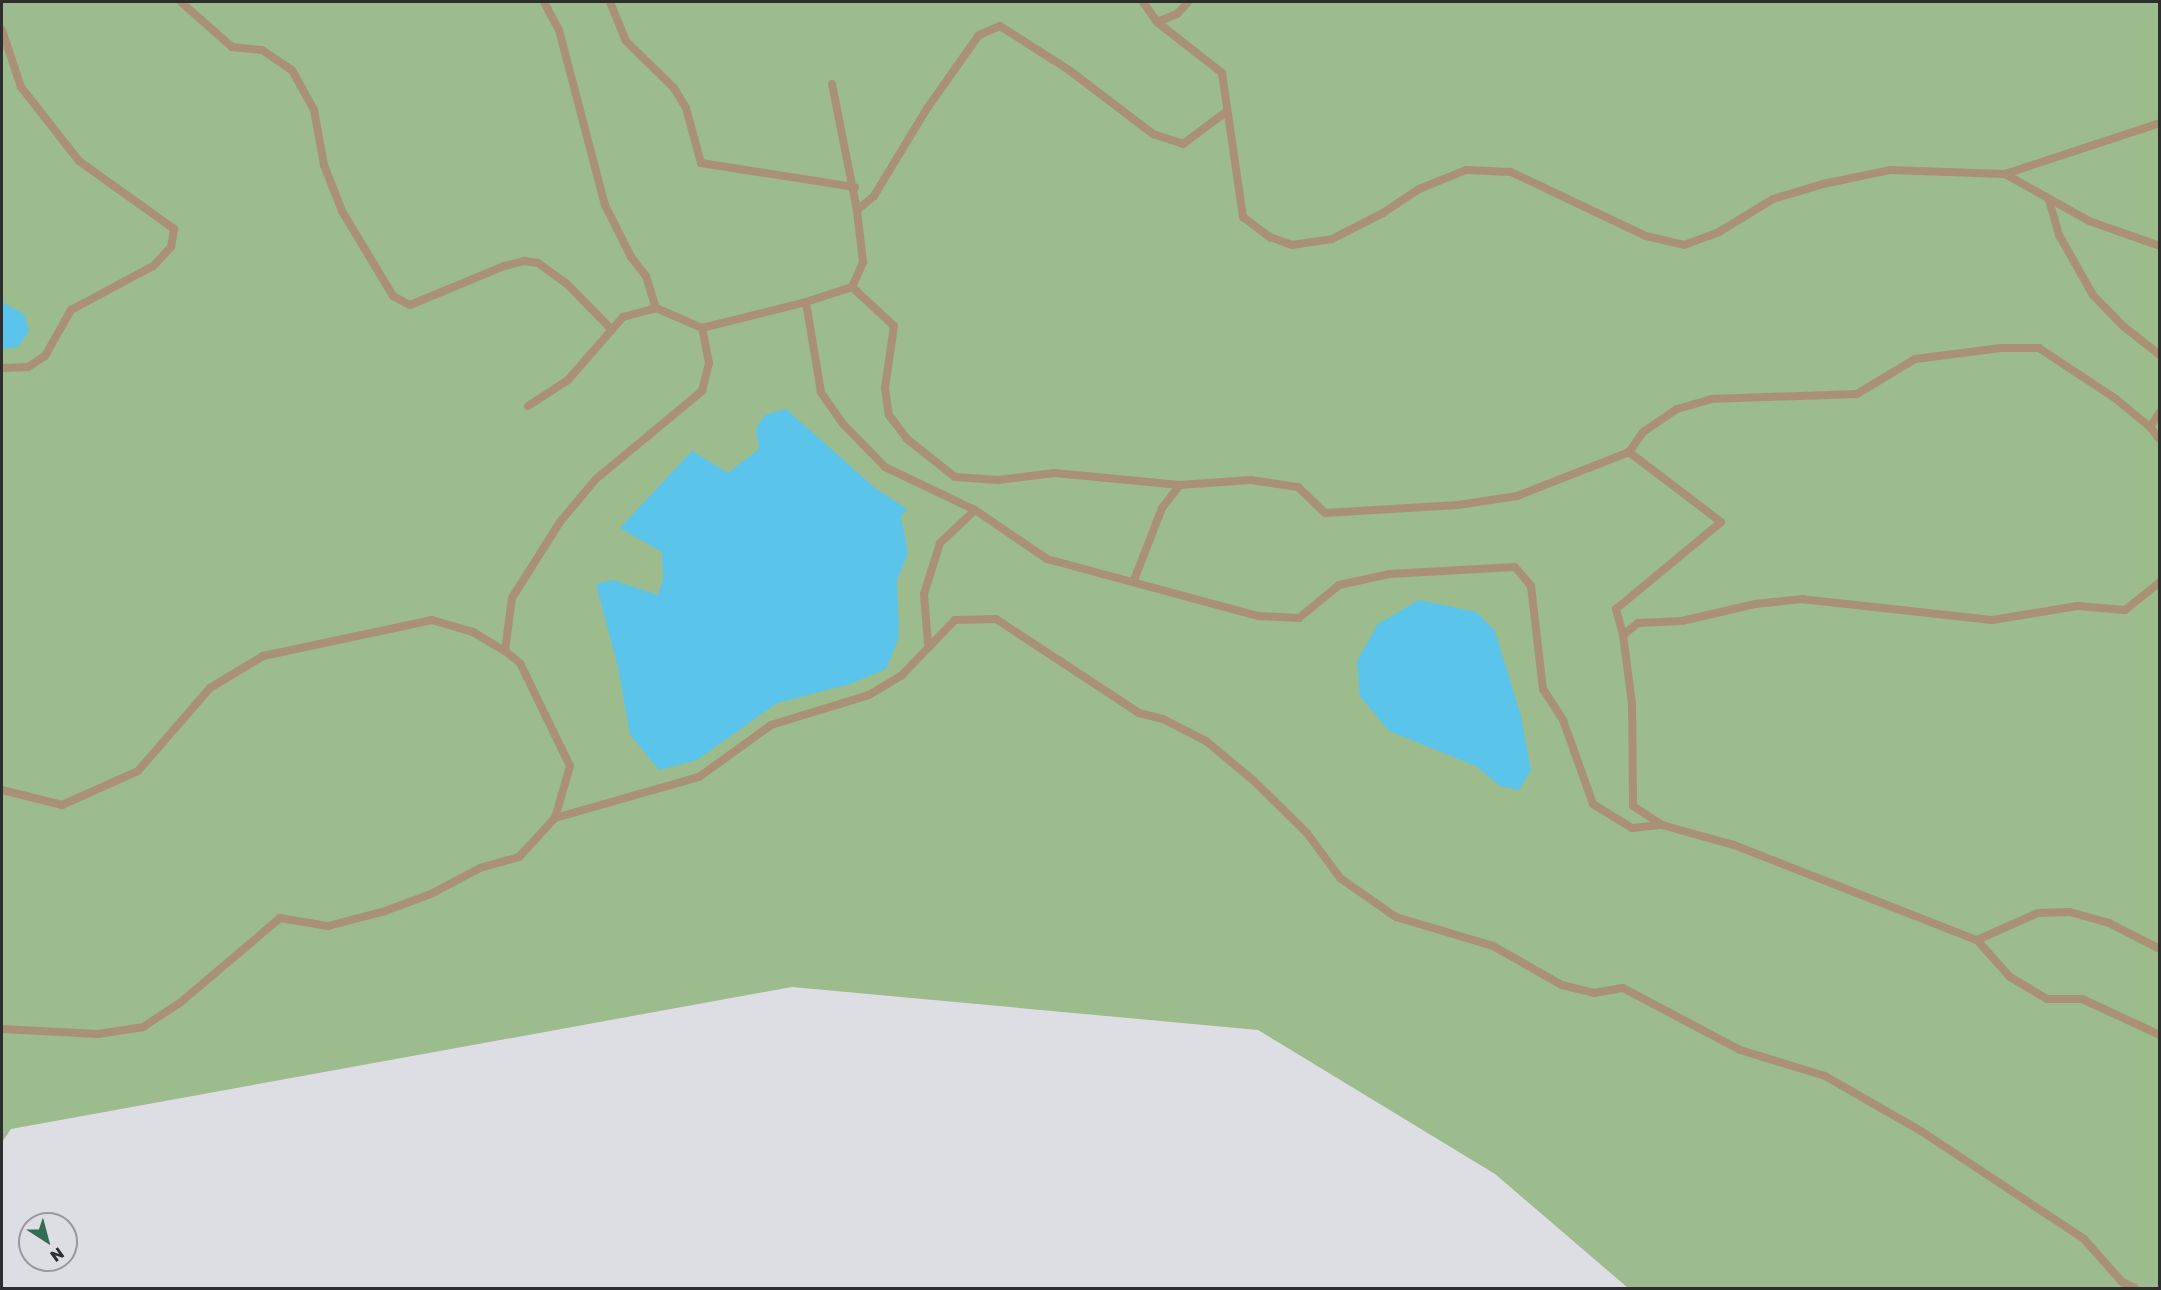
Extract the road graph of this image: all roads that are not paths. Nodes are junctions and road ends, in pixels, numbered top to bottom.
1 (181, 2) edge
2 (544, 2) edge
3 (610, 2) edge
4 (1143, 2) edge
5 (1188, 2) edge
6 (1157, 22) junction
7 (2, 30) edge
8 (832, 84) dead end
9 (1226, 112) junction
10 (2160, 123) edge
11 (2005, 174) junction
12 (855, 187) junction
13 (2049, 200) junction
14 (857, 210) junction
15 (2160, 246) edge
16 (852, 287) junction
17 (806, 302) junction
18 (656, 308) junction
19 (702, 327) junction
20 (612, 330) junction
21 (2160, 355) edge
22 (2, 368) edge
23 (528, 406) dead end
24 (2160, 412) edge
25 (2150, 427) junction
26 (2160, 440) edge
27 (1629, 452) junction
28 (1180, 485) junction
29 (975, 510) junction
30 (1134, 580) junction
31 (2160, 582) edge
32 (1623, 635) junction
33 (928, 644) junction
34 (505, 651) junction
35 (2, 790) edge
36 (555, 818) junction
37 (1662, 825) junction
38 (1977, 940) junction
39 (2160, 949) edge
40 (2, 1029) edge
41 (2160, 1035) edge
42 (2134, 1288) edge

1 - 20 lane
2 - 18 lane
3 - 12 lane
4 - 6 lane
5 - 6 lane
6 - 9 lane
7 - 22 lane
8 - 12 lane
9 - 11 lane
9 - 14 lane
10 - 11 lane
11 - 13 lane
12 - 14 lane
13 - 15 lane
13 - 21 lane
14 - 16 lane
16 - 17 lane
16 - 28 lane
17 - 19 lane
17 - 29 lane
18 - 19 lane
18 - 20 lane
19 - 34 lane
20 - 23 lane
24 - 25 lane
25 - 26 lane
25 - 27 lane
27 - 28 lane
27 - 32 lane
28 - 30 lane
29 - 30 lane
29 - 33 lane
30 - 37 lane
31 - 32 lane
32 - 37 lane
33 - 36 lane
33 - 42 lane
34 - 35 lane
34 - 36 lane
36 - 40 lane
37 - 38 lane
38 - 39 lane
38 - 41 lane

